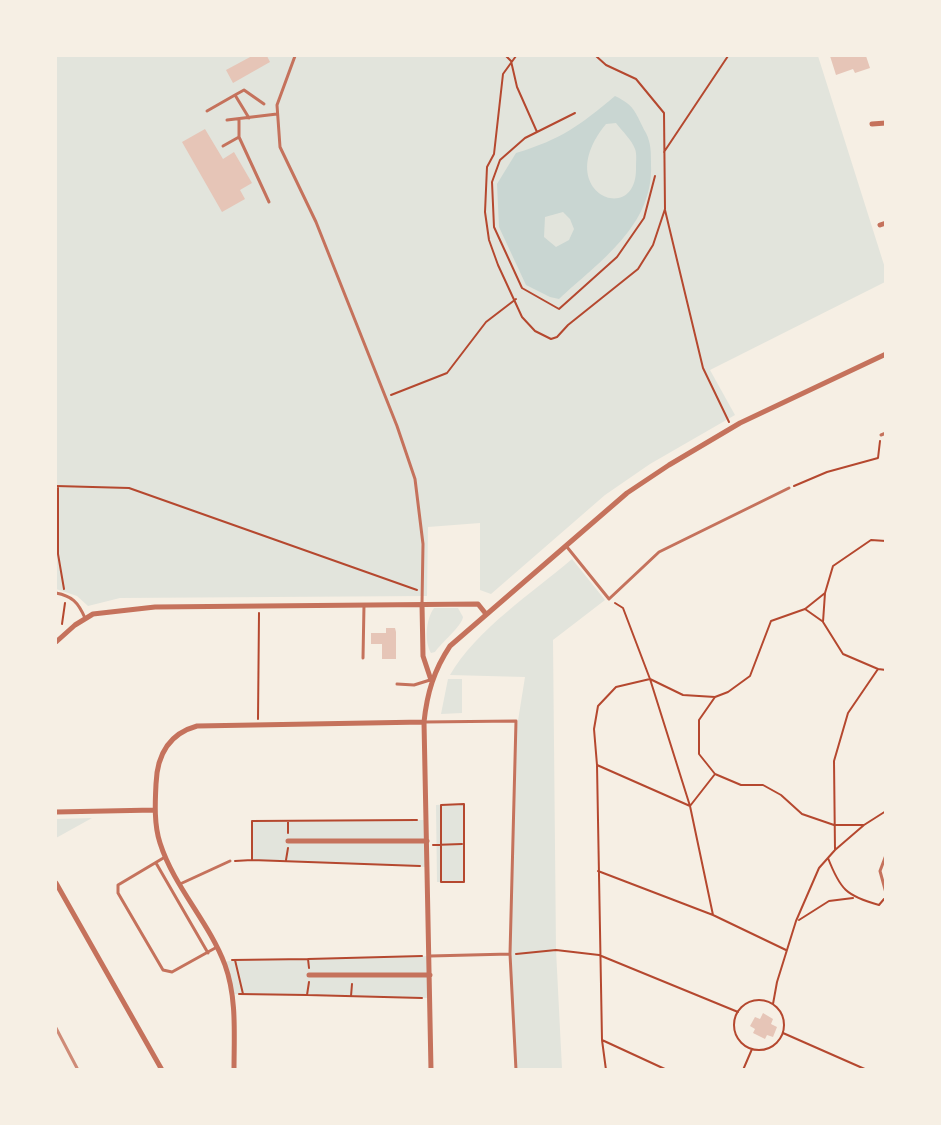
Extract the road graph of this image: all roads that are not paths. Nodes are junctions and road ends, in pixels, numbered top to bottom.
1 (295, 56) edge
2 (235, 95) junction
3 (264, 104) dead end
4 (207, 111) dead end
5 (277, 114) junction
6 (249, 118) junction
7 (238, 119) junction
8 (227, 120) dead end
9 (885, 123) edge
10 (872, 124) dead end
11 (239, 137) junction
12 (223, 146) dead end
13 (269, 202) dead end
14 (885, 354) edge
15 (789, 488) road end
16 (566, 546) junction
17 (56, 593) edge
18 (364, 604) junction
19 (422, 604) junction
20 (486, 615) junction
21 (85, 619) junction
22 (56, 642) edge
23 (363, 658) dead end
24 (431, 680) junction
25 (398, 684) dead end
26 (424, 722) junction
27 (155, 810) junction
28 (56, 812) edge
29 (288, 841) dead end
30 (427, 843) junction
31 (885, 855) edge
32 (165, 857) junction
33 (230, 861) road end
34 (156, 862) junction
35 (56, 883) edge
36 (180, 884) junction
37 (885, 895) edge
38 (218, 947) junction
39 (208, 953) junction
40 (510, 954) junction
41 (430, 956) junction
42 (309, 975) road end
43 (430, 975) junction
44 (162, 1070) edge
45 (234, 1070) edge
46 (431, 1070) edge
47 (516, 1070) edge

1 - 5 lane
2 - 3 lane
2 - 4 lane
2 - 6 lane
5 - 6 lane
5 - 19 lane
6 - 7 lane
7 - 8 lane
7 - 11 lane
9 - 10 street
11 - 12 lane
11 - 13 lane
14 - 16 street
15 - 16 lane
16 - 20 street
17 - 21 lane
18 - 19 street
18 - 21 street
18 - 23 lane
19 - 20 street
19 - 24 street
20 - 24 street
21 - 22 street
24 - 25 lane
24 - 26 street
26 - 27 street
26 - 30 street
26 - 40 lane
27 - 28 street
27 - 32 street
29 - 30 street
30 - 41 street
31 - 37 lane
32 - 34 lane
32 - 36 street
33 - 36 lane
34 - 39 lane
34 - 39 lane
35 - 44 street
36 - 38 street
38 - 39 lane
38 - 45 street
40 - 41 lane
40 - 47 lane
41 - 43 street
42 - 43 street
43 - 46 street

